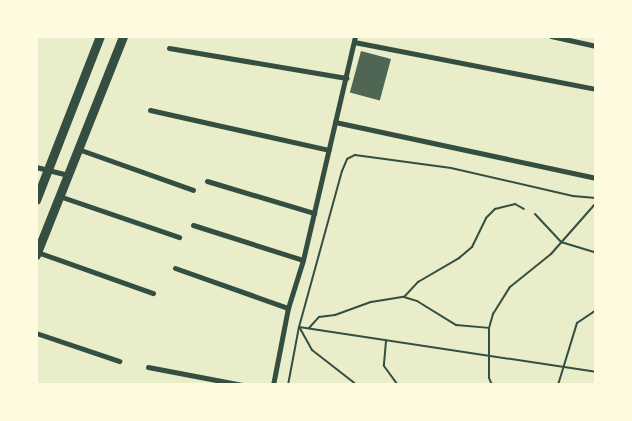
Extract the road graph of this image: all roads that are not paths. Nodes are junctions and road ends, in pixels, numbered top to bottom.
1 (100, 36) edge
2 (123, 36) edge
3 (551, 36) edge
4 (355, 39) edge
5 (596, 46) edge
6 (169, 48) dead end
7 (346, 78) junction
8 (596, 89) edge
9 (150, 110) dead end
10 (335, 122) junction
11 (78, 149) junction
12 (329, 150) junction
13 (36, 167) edge
14 (48, 169) junction
15 (67, 175) junction
16 (596, 178) edge
17 (207, 181) dead end
18 (193, 190) dead end
19 (60, 196) junction
20 (36, 200) edge
21 (314, 213) junction
22 (193, 225) dead end
23 (179, 238) dead end
24 (37, 254) edge
25 (303, 260) junction
26 (175, 268) dead end
27 (153, 293) dead end
28 (288, 308) junction
29 (36, 333) edge
30 (119, 361) dead end
31 (148, 367) dead end
32 (242, 385) edge
33 (273, 385) edge

1 - 14 main road
2 - 11 main road
3 - 5 street
4 - 7 street
4 - 8 street
6 - 7 street
7 - 10 street
9 - 12 street
10 - 12 street
10 - 16 street
11 - 15 main road
11 - 18 street
12 - 21 street
13 - 14 street
14 - 15 street
14 - 20 main road
15 - 19 main road
17 - 21 street
19 - 23 street
19 - 24 main road
21 - 25 street
22 - 25 street
24 - 27 street
25 - 28 street
26 - 28 street
28 - 33 street
29 - 30 street
31 - 32 street

